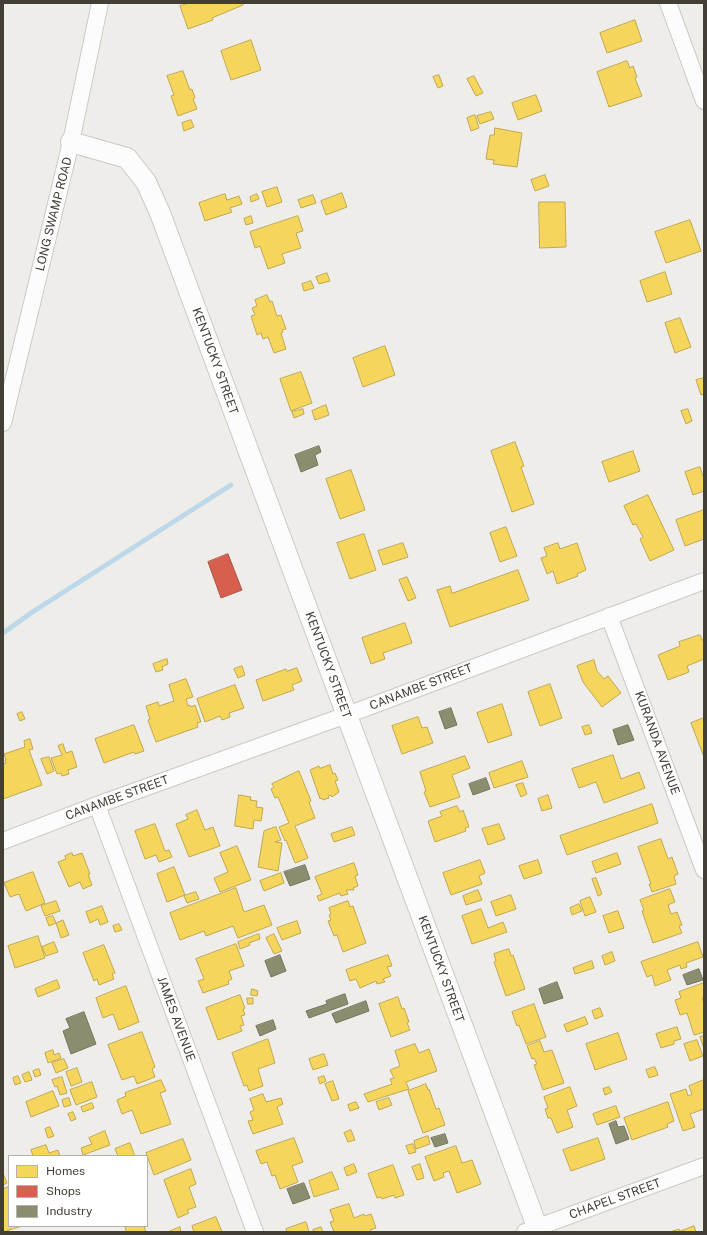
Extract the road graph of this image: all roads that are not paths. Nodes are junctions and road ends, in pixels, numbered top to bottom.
1 (100, 3) edge
2 (668, 3) edge
3 (704, 101) edge
4 (71, 142) junction
5 (3, 423) edge
6 (704, 581) edge
7 (609, 616) junction
8 (346, 714) junction
9 (97, 805) junction
10 (3, 842) edge
11 (704, 870) edge
12 (704, 1166) edge
13 (534, 1231) edge
14 (255, 1232) edge

1 - 4 street, LONG SWAMP ROAD
2 - 3 street
4 - 5 street, LONG SWAMP ROAD
4 - 8 street, KENTUCKY STREET
6 - 7 street, CANAMBE STREET
7 - 8 street, CANAMBE STREET
7 - 11 street, KURANDA AVENUE
8 - 9 street, CANAMBE STREET
8 - 13 street, KENTUCKY STREET
9 - 10 street, CANAMBE STREET
9 - 14 street, JAMES AVENUE
12 - 13 street, CHAPEL STREET

